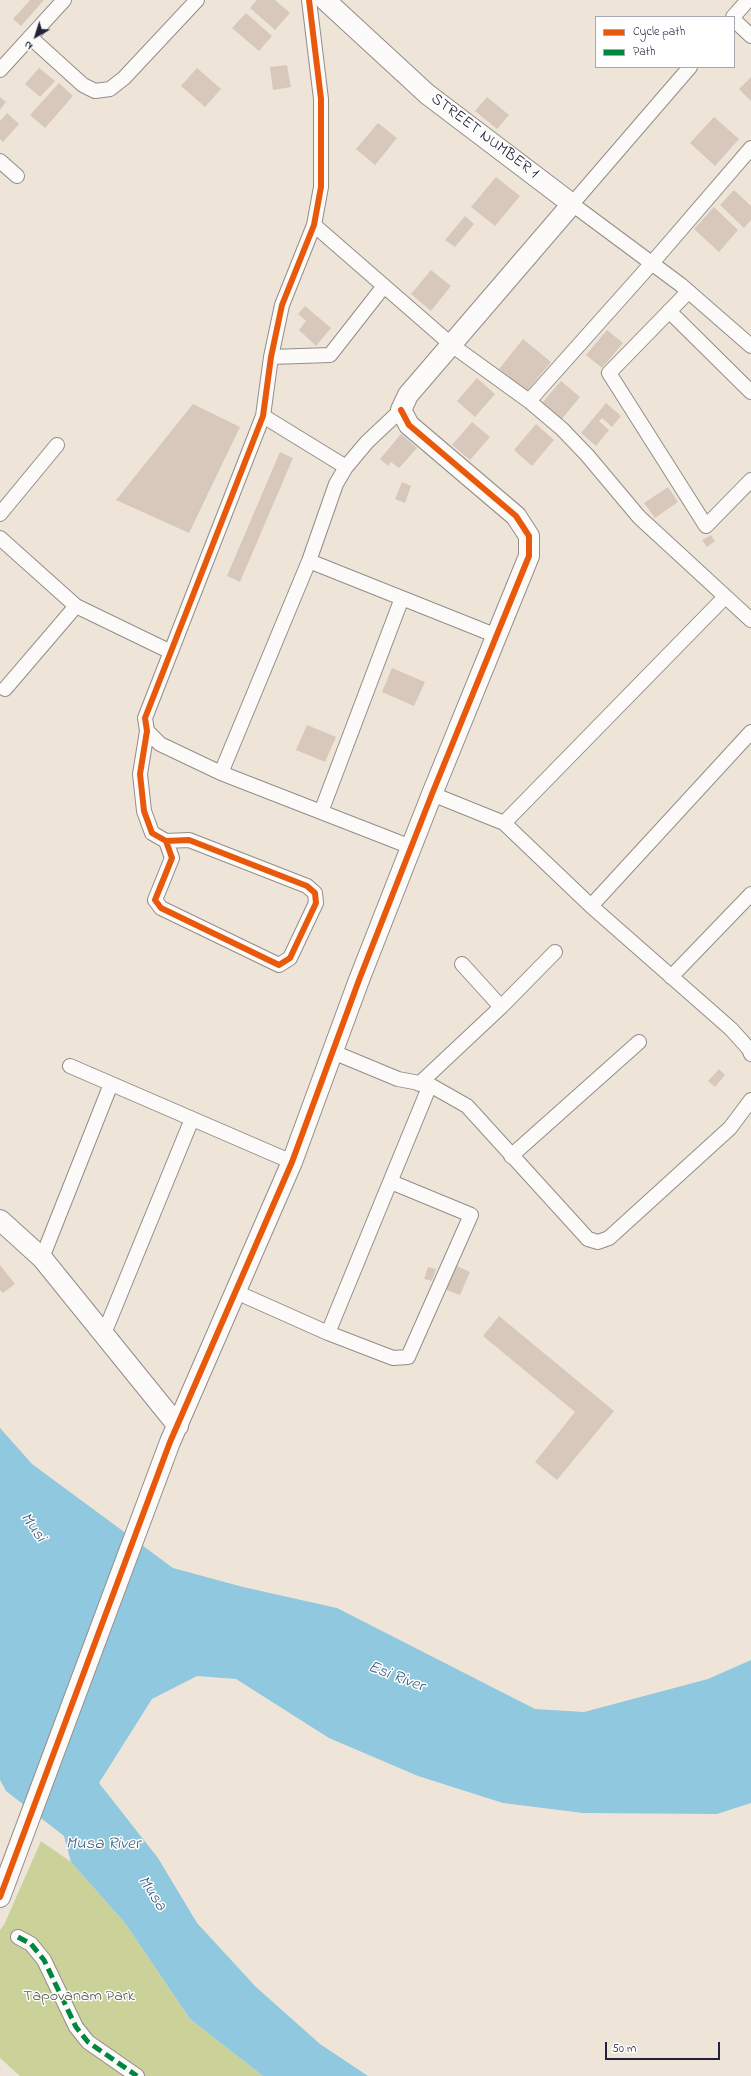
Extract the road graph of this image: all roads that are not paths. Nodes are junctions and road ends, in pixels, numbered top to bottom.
1 (64, 0) edge
2 (197, 0) edge
3 (309, 0) edge
4 (325, 0) edge
5 (748, 0) edge
6 (734, 16) edge
7 (735, 21) edge
8 (751, 36) edge
9 (30, 37) junction
10 (689, 68) edge
11 (0, 70) edge
12 (751, 148) edge
13 (0, 161) edge
14 (17, 176) dead end
15 (572, 204) junction
16 (314, 225) junction
17 (652, 263) junction
18 (384, 286) junction
19 (688, 292) junction
20 (669, 311) junction
21 (453, 346) junction
22 (751, 346) edge
23 (271, 357) junction
24 (751, 392) edge
25 (529, 401) junction
26 (401, 410) junction
27 (263, 416) junction
28 (57, 444) dead end
29 (346, 467) junction
30 (751, 480) edge
31 (0, 514) edge
32 (0, 538) edge
33 (309, 561) junction
34 (725, 597) junction
35 (402, 598) junction
36 (76, 606) junction
37 (751, 620) edge
38 (497, 636) junction
39 (171, 652) junction
40 (5, 689) dead end
41 (147, 731) junction
42 (751, 732) edge
43 (221, 773) junction
44 (432, 794) junction
45 (321, 812) junction
46 (504, 823) junction
47 (166, 841) junction
48 (411, 847) junction
49 (751, 894) edge
50 (591, 906) junction
51 (555, 952) dead end
52 (462, 964) dead end
53 (671, 977) junction
54 (502, 1007) junction
55 (639, 1042) dead end
56 (333, 1052) junction
57 (751, 1054) edge
58 (70, 1066) dead end
59 (111, 1084) junction
60 (425, 1084) junction
61 (751, 1100) edge
62 (192, 1119) junction
63 (511, 1156) junction
64 (292, 1162) junction
65 (392, 1182) junction
66 (0, 1220) edge
67 (42, 1258) junction
68 (236, 1292) junction
69 (328, 1332) junction
70 (103, 1336) junction
71 (174, 1434) junction
72 (0, 1897) edge
73 (18, 1937) dead end
74 (136, 2076) edge

1 - 9 street
2 - 9 street
3 - 16 street
4 - 15 street, STREET NUMBER 1
5 - 6 street
7 - 8 street
9 - 11 street
10 - 15 street
12 - 17 street
13 - 14 street
15 - 17 street, STREET NUMBER 1
15 - 21 street
16 - 18 street
16 - 23 street
17 - 19 street, STREET NUMBER 1
17 - 25 street
18 - 21 street
18 - 23 street
19 - 20 street
19 - 22 street, STREET NUMBER 1
20 - 24 street
20 - 30 street
21 - 25 street
21 - 26 street
23 - 27 street
25 - 34 street
26 - 29 street
26 - 38 street
27 - 29 street
27 - 39 street
28 - 31 street
29 - 33 street
32 - 36 street
33 - 35 street
33 - 43 street
34 - 37 street
34 - 46 street
35 - 38 street
35 - 45 street
36 - 39 street
36 - 40 street
38 - 44 street
39 - 41 street
41 - 43 street
41 - 47 street
42 - 50 street
43 - 45 street
44 - 46 street
44 - 48 street
45 - 48 street
46 - 50 street
47 - 47 street
48 - 56 street
49 - 53 street
50 - 53 street
51 - 54 street
52 - 54 street
53 - 57 street
54 - 60 street
55 - 63 street
56 - 60 street
56 - 64 street
58 - 59 street
59 - 62 street
59 - 67 street
60 - 63 street
60 - 65 street
61 - 63 street
62 - 64 street
62 - 70 street
64 - 68 street
65 - 69 street
65 - 69 street
66 - 67 street
67 - 70 street
68 - 69 street
68 - 71 street
70 - 71 street
71 - 72 street
73 - 74 street

